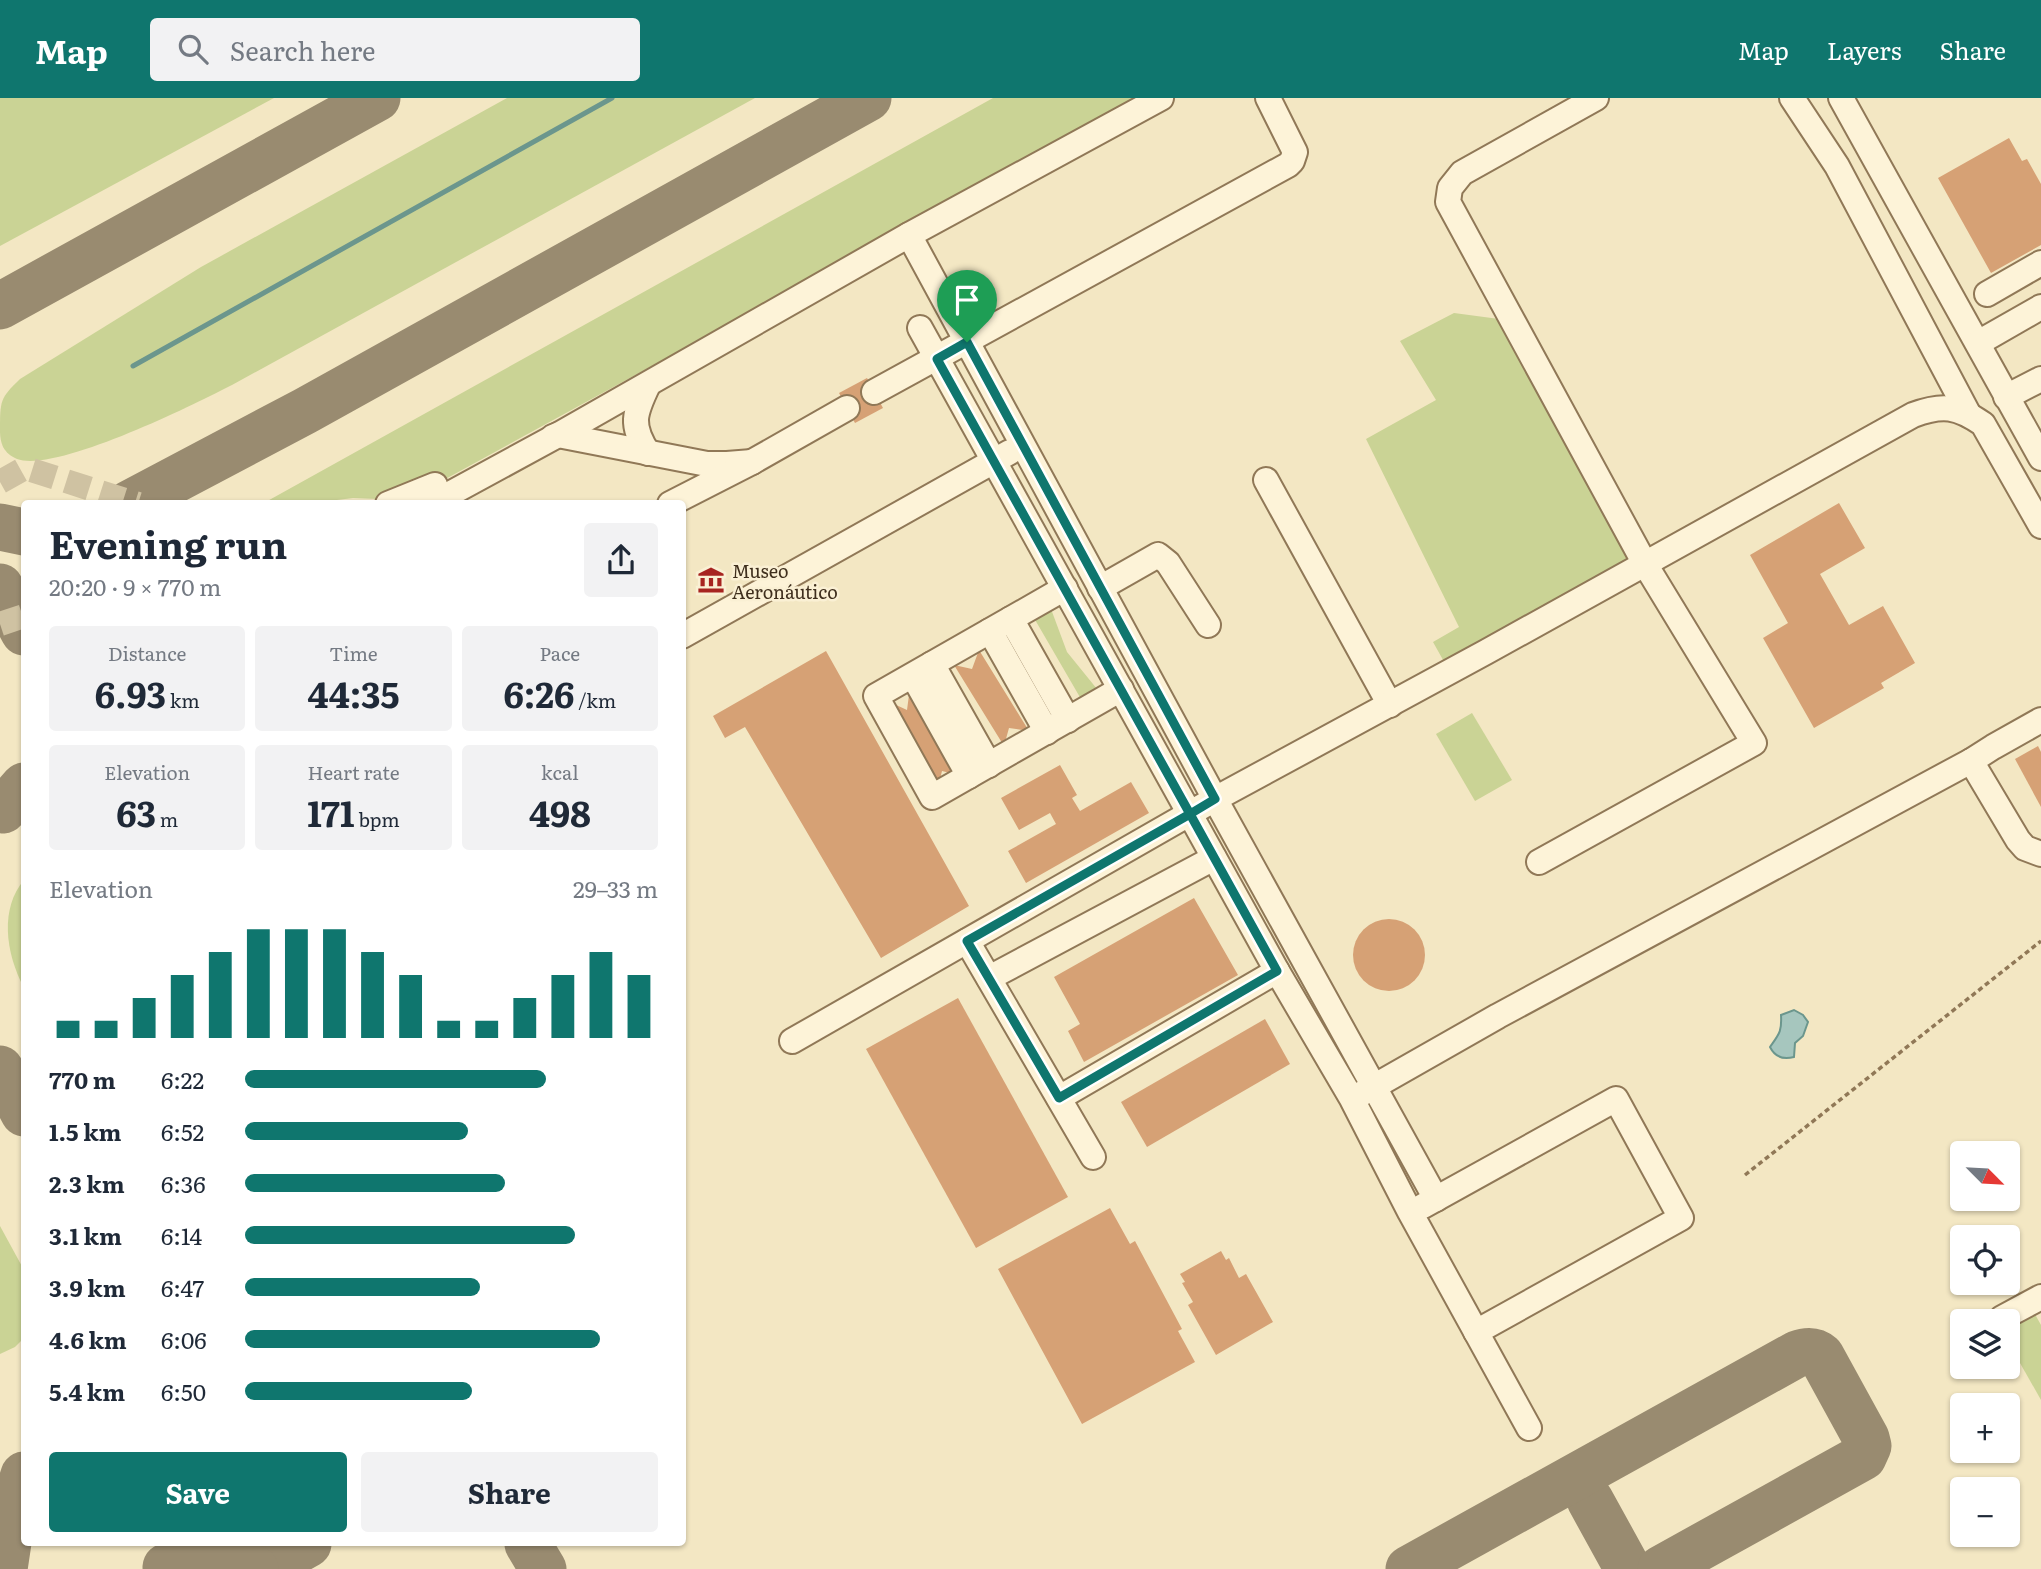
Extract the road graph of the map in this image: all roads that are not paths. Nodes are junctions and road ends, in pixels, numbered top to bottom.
1 (1161, 98) edge
2 (1268, 98) edge
3 (1596, 98) edge
4 (1792, 98) edge
5 (1841, 98) edge
6 (909, 235) junction
7 (2041, 263) edge
8 (1987, 294) dead end
9 (2041, 307) edge
10 (920, 328) dead end
11 (967, 342) junction
12 (1978, 343) junction
13 (937, 359) junction
14 (2041, 379) edge
15 (648, 385) junction
16 (874, 392) dead end
17 (2006, 397) junction
18 (847, 408) dead end
19 (1969, 415) junction
20 (2034, 429) edge
21 (558, 435) junction
22 (1023, 446) junction
23 (648, 453) junction
24 (2041, 458) edge
25 (676, 459) junction
26 (995, 460) junction
27 (752, 462) junction
28 (1266, 480) dead end
29 (398, 500) edge
30 (434, 500) edge
31 (675, 500) edge
32 (678, 500) edge
33 (2041, 526) edge
34 (1645, 564) junction
35 (1065, 588) junction
36 (1100, 588) junction
37 (1001, 625) junction
38 (1208, 625) dead end
39 (686, 634) edge
40 (923, 670) junction
41 (1121, 689) junction
42 (1390, 705) junction
43 (2041, 720) edge
44 (1057, 726) junction
45 (1972, 761) junction
46 (979, 770) junction
47 (1215, 799) junction
48 (1190, 814) junction
49 (2041, 854) edge
50 (1214, 858) junction
51 (1539, 862) dead end
52 (967, 941) junction
53 (1277, 971) junction
54 (989, 978) junction
55 (792, 1041) dead end
56 (1374, 1086) junction
57 (1059, 1098) junction
58 (1352, 1099) junction
59 (1093, 1157) dead end
60 (1436, 1199) junction
61 (1410, 1212) junction
62 (2041, 1297) edge
63 (2019, 1309) edge
64 (1476, 1332) junction
65 (1529, 1428) dead end

1 - 6 street
2 - 11 street
3 - 34 street
4 - 19 street
5 - 12 street
6 - 11 street
6 - 15 street
7 - 8 street
9 - 12 street
10 - 13 street
11 - 13 street
11 - 22 street
12 - 17 street
13 - 16 street
13 - 26 street
14 - 17 street
15 - 21 street
15 - 23 street
17 - 20 street
18 - 27 street
19 - 33 street
19 - 34 street
20 - 24 street
21 - 23 street
21 - 29 street
21 - 30 street
22 - 26 street
22 - 36 street
23 - 25 street
25 - 27 street
25 - 31 street
26 - 35 street
26 - 39 street
27 - 32 street
28 - 42 street
34 - 42 street
34 - 51 street
35 - 37 street
35 - 41 street
36 - 38 street
36 - 47 street
37 - 40 street
37 - 44 street
40 - 46 street
40 - 46 street
41 - 44 street
41 - 48 street
42 - 47 street
43 - 45 street
44 - 46 street
45 - 49 street
45 - 56 street
47 - 48 street
47 - 56 street
48 - 50 street
48 - 52 street
50 - 53 street
50 - 54 street
52 - 54 street
52 - 55 street
53 - 57 street
53 - 58 street
54 - 57 street
56 - 58 street
56 - 60 street
57 - 59 street
58 - 61 street
60 - 61 street
60 - 64 street
61 - 64 street
62 - 63 street
64 - 65 street

